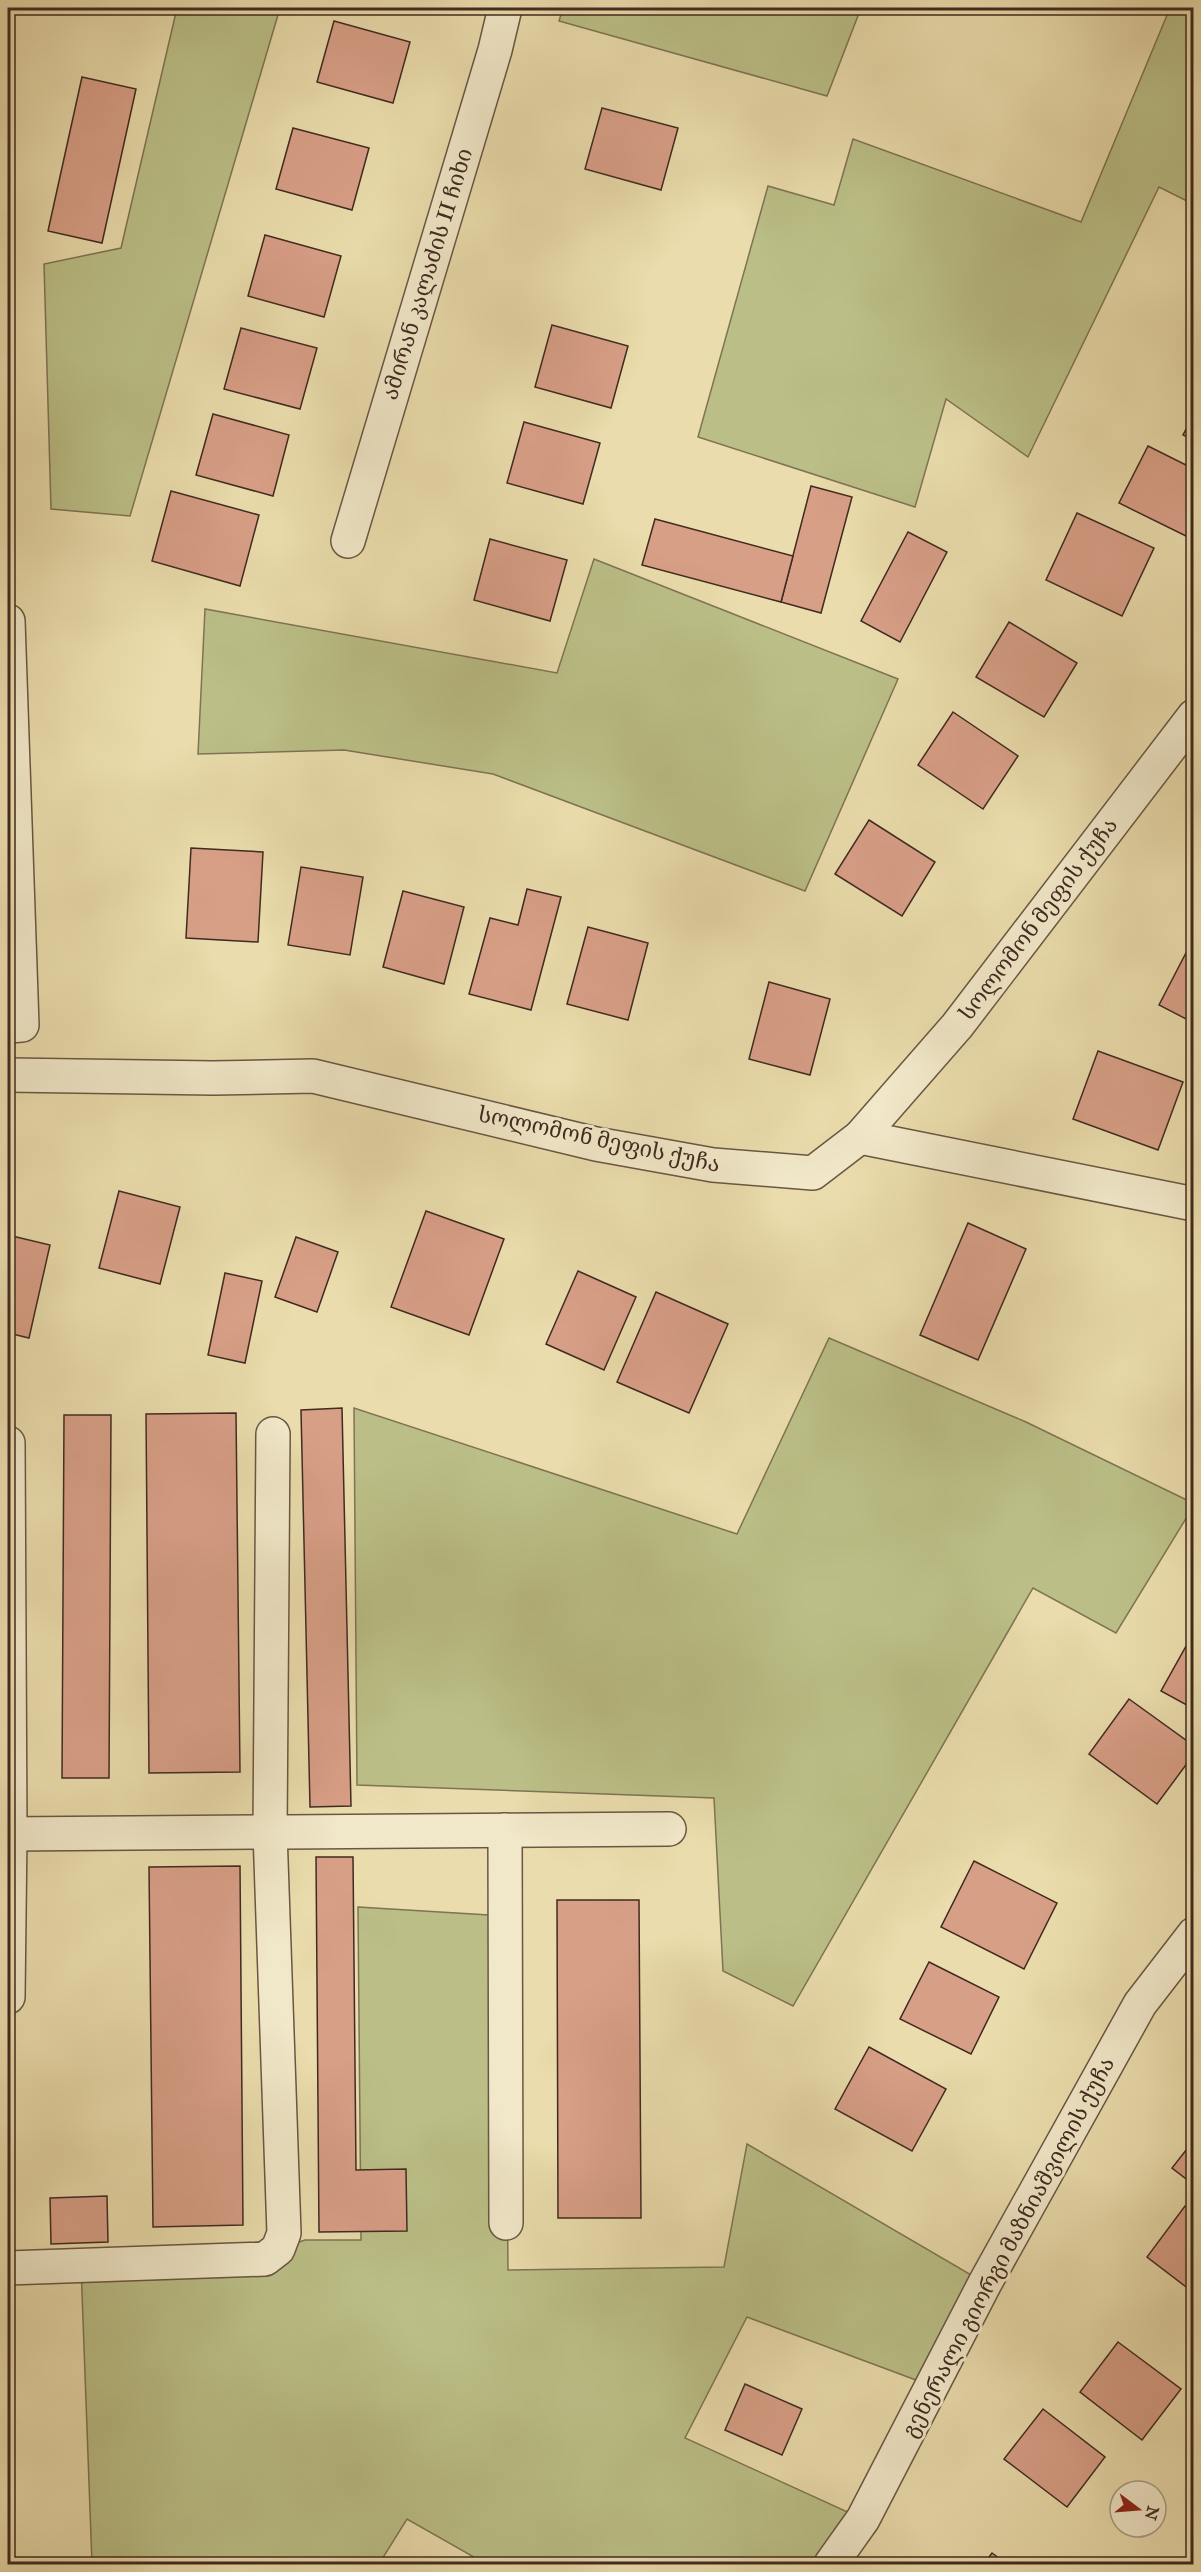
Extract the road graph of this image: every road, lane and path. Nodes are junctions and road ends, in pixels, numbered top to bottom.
1 (505, 8) edge
2 (348, 541) dead end
3 (8, 621) edge
4 (1194, 716) edge
5 (8, 1026) edge
6 (8, 1075) edge
7 (860, 1137) junction
8 (1194, 1204) edge
9 (273, 1434) dead end
10 (8, 1443) edge
11 (669, 1829) dead end
12 (505, 1830) junction
13 (270, 1832) junction
14 (9, 1834) edge
15 (1194, 1934) edge
16 (8, 1997) edge
17 (506, 2223) dead end
18 (8, 2268) edge
19 (831, 2565) edge

1 - 2 street, ამირან კალაძის II ჩიხი
3 - 5 street
4 - 7 street, სოლომონ მეფის ქუჩა
6 - 7 street, სოლომონ მეფის ქუჩა
7 - 8 street
9 - 13 street
10 - 14 street
11 - 12 street
12 - 13 street
12 - 17 street
13 - 14 street
13 - 18 street
14 - 16 street
15 - 19 street, გენერალი გიორგი მაზნიაშვილის ქუჩა

